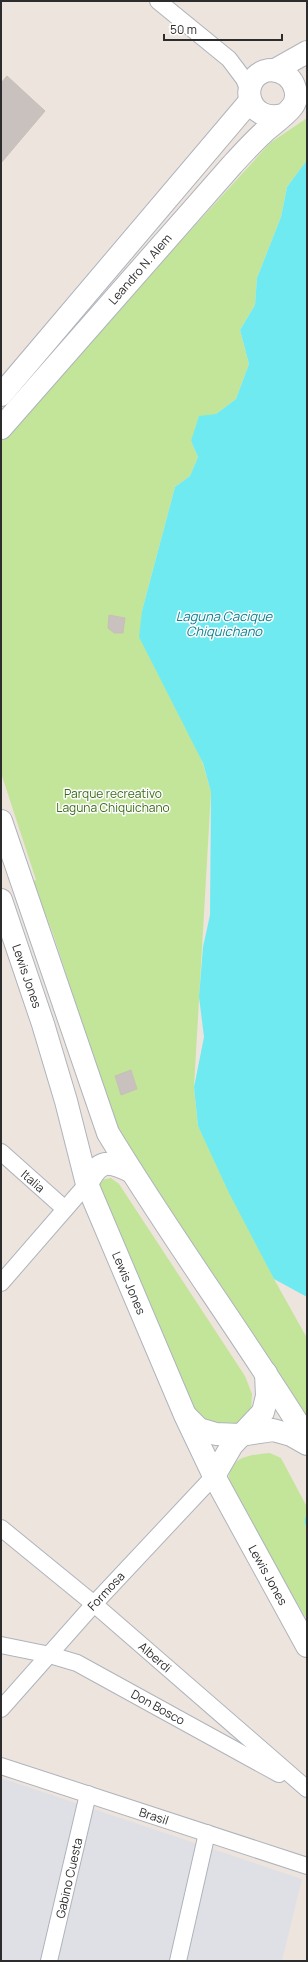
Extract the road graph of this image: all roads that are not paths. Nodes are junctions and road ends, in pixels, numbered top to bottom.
1 (158, 1) edge
2 (307, 52) edge
3 (229, 59) junction
4 (270, 71) junction
5 (250, 96) junction
6 (294, 106) edge
7 (1, 395) edge
8 (1, 428) edge
9 (1, 821) edge
10 (6, 853) edge
11 (1, 900) edge
12 (1, 1152) edge
13 (132, 1172) junction
14 (87, 1184) junction
15 (65, 1209) junction
16 (1, 1282) edge
17 (266, 1372) junction
18 (185, 1415) junction
19 (240, 1435) junction
20 (307, 1438) edge
21 (307, 1444) edge
22 (214, 1476) junction
23 (1, 1528) edge
24 (94, 1604) junction
25 (307, 1646) edge
26 (4, 1647) edge
27 (50, 1655) junction
28 (1, 1709) edge
29 (1, 1766) edge
30 (307, 1789) edge
31 (88, 1794) junction
32 (207, 1833) junction
33 (307, 1866) edge
34 (49, 1961) edge
35 (178, 1961) edge

1 - 3 street
2 - 4 street
3 - 4 street
3 - 5 street
4 - 5 street
4 - 6 street
5 - 6 street
5 - 7 street, Leandro N. Alem
6 - 8 street, Leandro N. Alem
9 - 10 street
10 - 13 street
11 - 14 street, Lewis Jones
12 - 15 street, Italia
13 - 14 street
13 - 17 street
14 - 15 street
14 - 18 street, Lewis Jones
15 - 16 street
17 - 19 street
17 - 20 street
18 - 19 street
18 - 22 street, Lewis Jones
19 - 21 street
19 - 22 street
22 - 24 street, Formosa
22 - 25 street, Lewis Jones
23 - 24 street, Alberdi
24 - 27 street, Formosa
24 - 30 street, Alberdi
26 - 27 street, Don Bosco
27 - 28 street, Formosa
27 - 30 street, Don Bosco
29 - 31 street, Brasil
31 - 32 street, Brasil
31 - 34 street, Gabino Cuesta
32 - 33 street, Brasil
32 - 35 street

